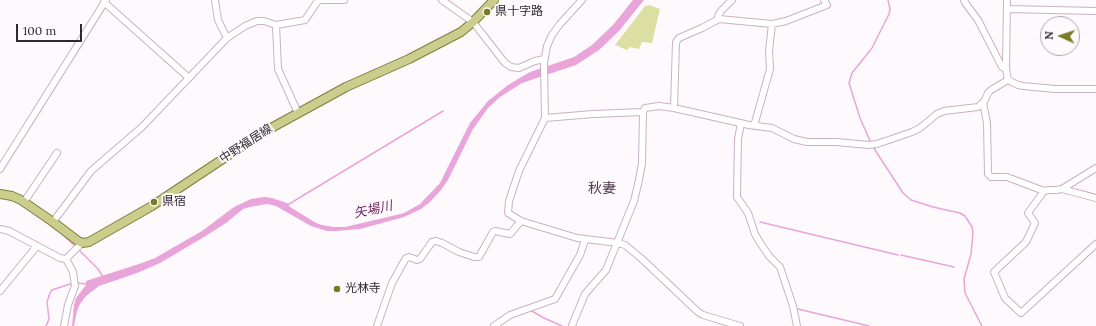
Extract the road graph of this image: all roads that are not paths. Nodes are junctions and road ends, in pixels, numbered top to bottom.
1 (215, 0) edge
2 (321, 0) edge
3 (331, 0) edge
4 (344, 0) edge
5 (494, 0) edge
6 (582, 0) edge
7 (732, 0) edge
8 (824, 0) edge
9 (964, 0) edge
10 (1007, 0) edge
11 (105, 1) edge
12 (444, 1) edge
13 (1007, 9) junction
14 (1096, 11) edge
15 (718, 19) junction
16 (473, 22) junction
17 (772, 24) junction
18 (276, 25) junction
19 (227, 38) junction
20 (544, 62) junction
21 (1006, 69) junction
22 (188, 78) junction
23 (1008, 80) junction
24 (1096, 89) edge
25 (983, 102) junction
26 (674, 108) junction
27 (643, 112) junction
28 (298, 113) junction
29 (545, 118) junction
30 (741, 123) junction
31 (754, 126) junction
32 (57, 153) dead end
33 (1096, 168) edge
34 (0, 169) edge
35 (1062, 189) junction
36 (1044, 191) junction
37 (0, 194) edge
38 (1096, 198) edge
39 (24, 202) junction
40 (521, 221) junction
41 (53, 222) junction
42 (0, 229) edge
43 (585, 240) junction
44 (618, 242) junction
45 (82, 243) junction
46 (1096, 244) edge
47 (37, 246) junction
48 (66, 259) junction
49 (0, 291) edge
50 (735, 325) edge
51 (64, 326) edge
52 (377, 326) edge
53 (494, 326) edge
54 (572, 326) edge
55 (797, 326) edge

1 - 19 street
2 - 3 street
2 - 18 street
3 - 4 street
5 - 16 main road, 中野福居線
6 - 20 street
7 - 15 street
8 - 17 street
9 - 21 street
10 - 13 street
11 - 22 street
11 - 34 street
12 - 16 street
13 - 14 street
13 - 21 street
15 - 17 street
15 - 26 street
16 - 20 street
16 - 28 main road, 中野福居線
17 - 31 street
18 - 19 street
18 - 28 street
19 - 22 street
20 - 29 street
21 - 23 street
22 - 41 street
23 - 24 street
23 - 25 street
25 - 31 street
25 - 36 street
26 - 27 street
26 - 30 street
27 - 29 street
27 - 44 street
28 - 45 main road, 中野福居線
29 - 40 street
30 - 31 street
30 - 55 street
32 - 39 street
33 - 35 street
35 - 36 street
35 - 38 street
36 - 46 street
37 - 39 main road
39 - 41 main road
40 - 43 street
40 - 52 street
41 - 45 main road
42 - 47 street
43 - 44 street
43 - 53 street
44 - 50 street
44 - 54 street
45 - 48 street
47 - 48 street
47 - 49 street
48 - 51 street

